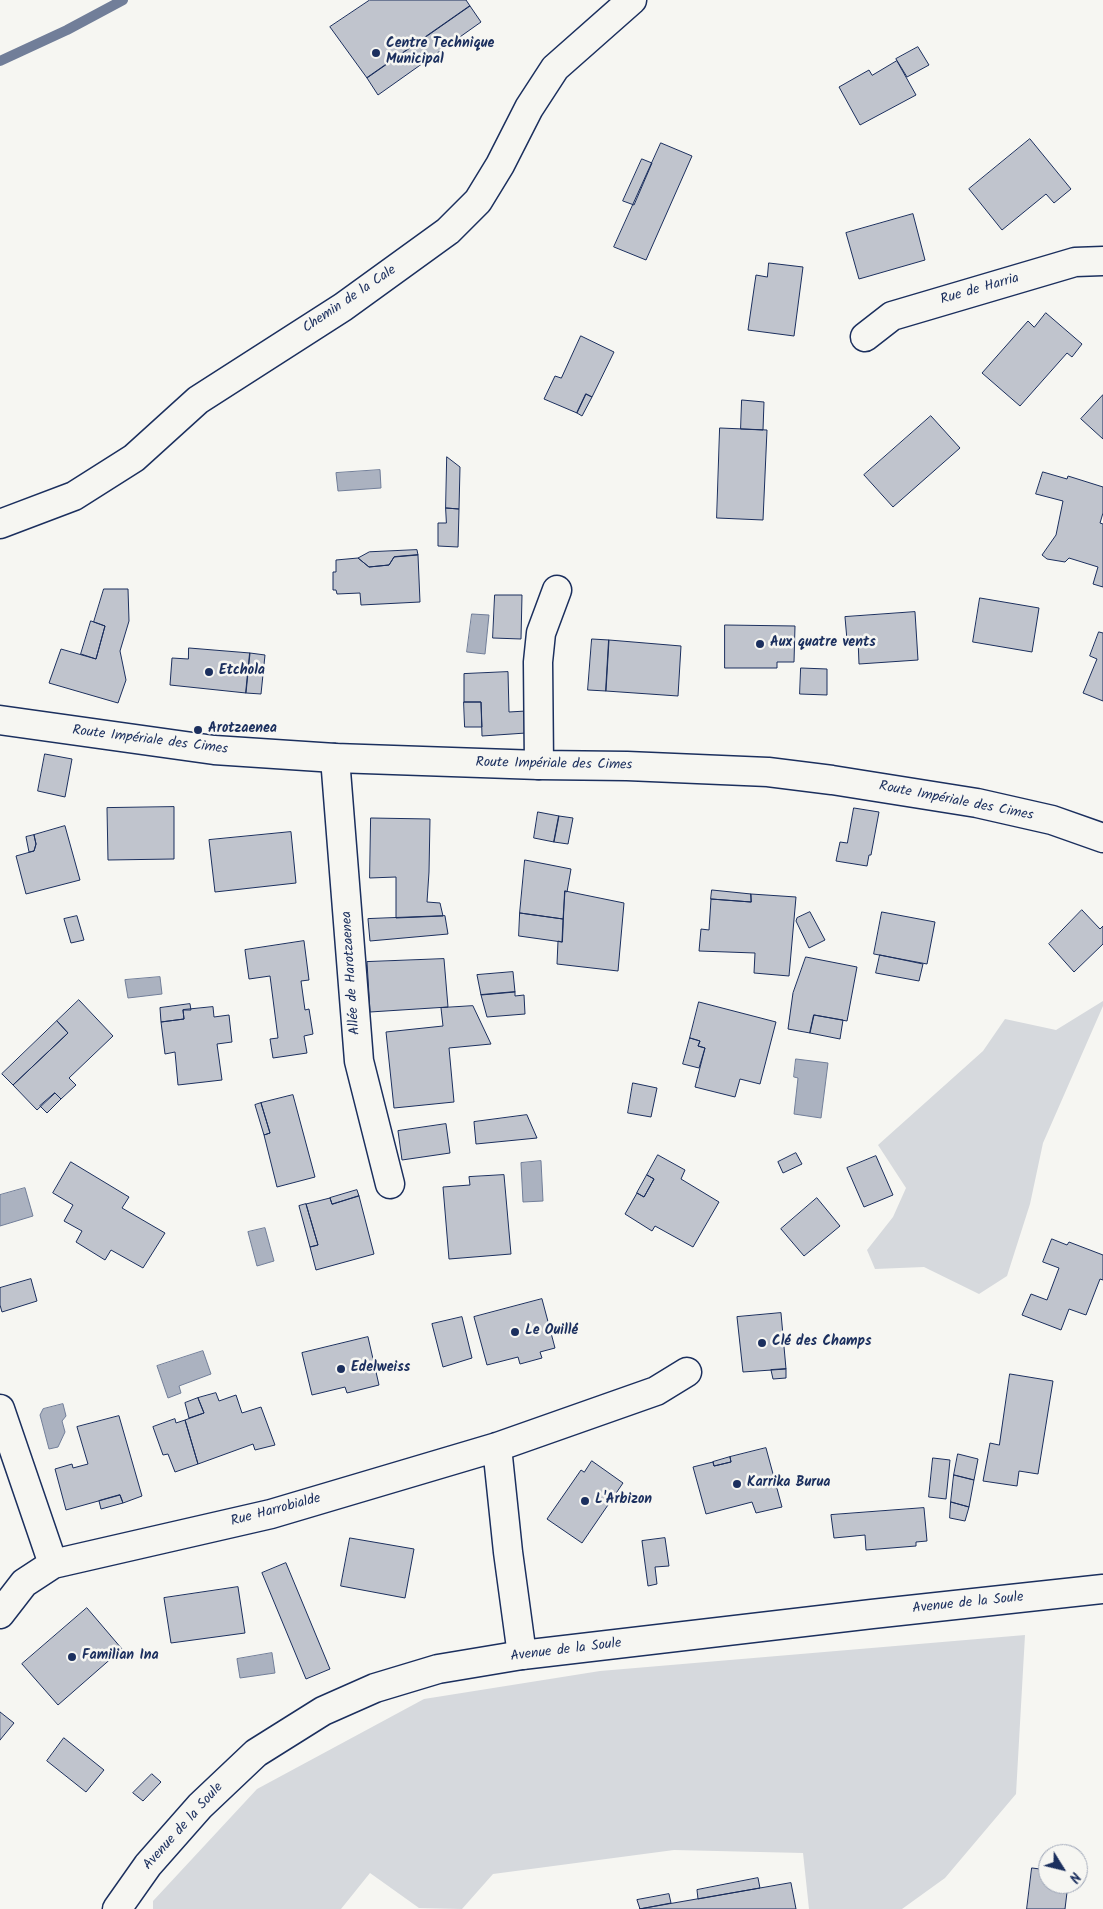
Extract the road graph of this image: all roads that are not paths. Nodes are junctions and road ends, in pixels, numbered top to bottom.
1 (632, 0) edge
2 (1103, 261) edge
3 (865, 337) dead end
4 (0, 524) edge
5 (557, 590) dead end
6 (0, 720) edge
7 (335, 758) junction
8 (539, 765) junction
9 (1103, 838) edge
10 (390, 1184) dead end
11 (687, 1372) dead end
12 (0, 1410) edge
13 (497, 1447) junction
14 (53, 1564) junction
15 (1103, 1589) edge
16 (0, 1614) edge
17 (522, 1655) junction
18 (117, 1909) edge

1 - 4 street, Chemin de la Cale
2 - 3 street, Rue de Harria
5 - 8 street
6 - 7 street, Route Impériale des Cimes
7 - 8 street, Route Impériale des Cimes
7 - 10 street, Allée de Harotzaenea
8 - 9 street, Route Impériale des Cimes
11 - 13 street, Rue Harrobialde
12 - 14 street
13 - 14 street, Rue Harrobialde
13 - 17 street
14 - 16 street, Rue Harrobialde
15 - 17 street, Avenue de la Soule
17 - 18 street, Avenue de la Soule

